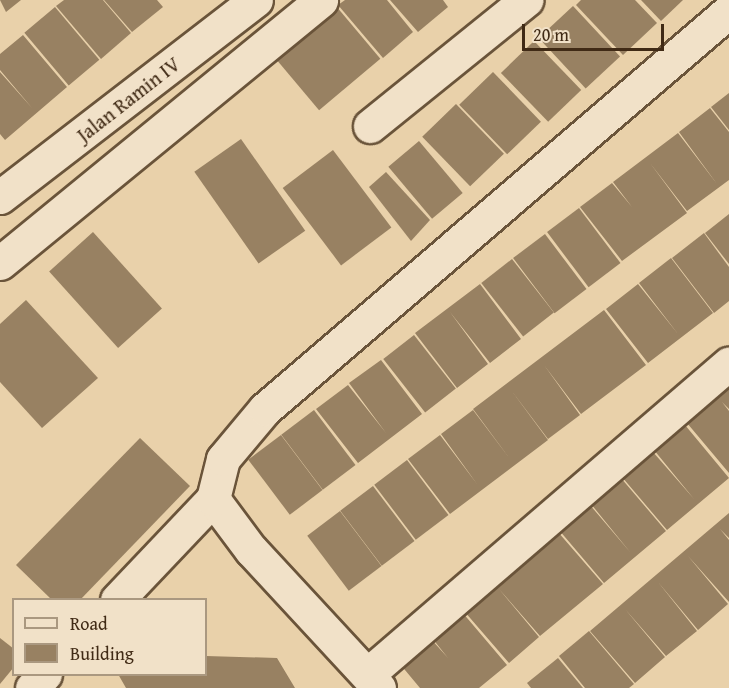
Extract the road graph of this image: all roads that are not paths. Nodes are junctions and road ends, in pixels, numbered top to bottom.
1 (256, 0) edge
2 (321, 0) edge
3 (526, 0) edge
4 (729, 11) edge
5 (370, 126) dead end
6 (0, 197) edge
7 (0, 263) edge
8 (729, 364) edge
9 (213, 499) junction
10 (119, 598) edge
11 (44, 676) edge
12 (374, 681) edge
13 (32, 688) edge

1 - 6 street, Jalan Ramin IV
2 - 7 street
3 - 5 street
4 - 9 street
8 - 12 street
9 - 10 street
9 - 12 street
11 - 13 street

